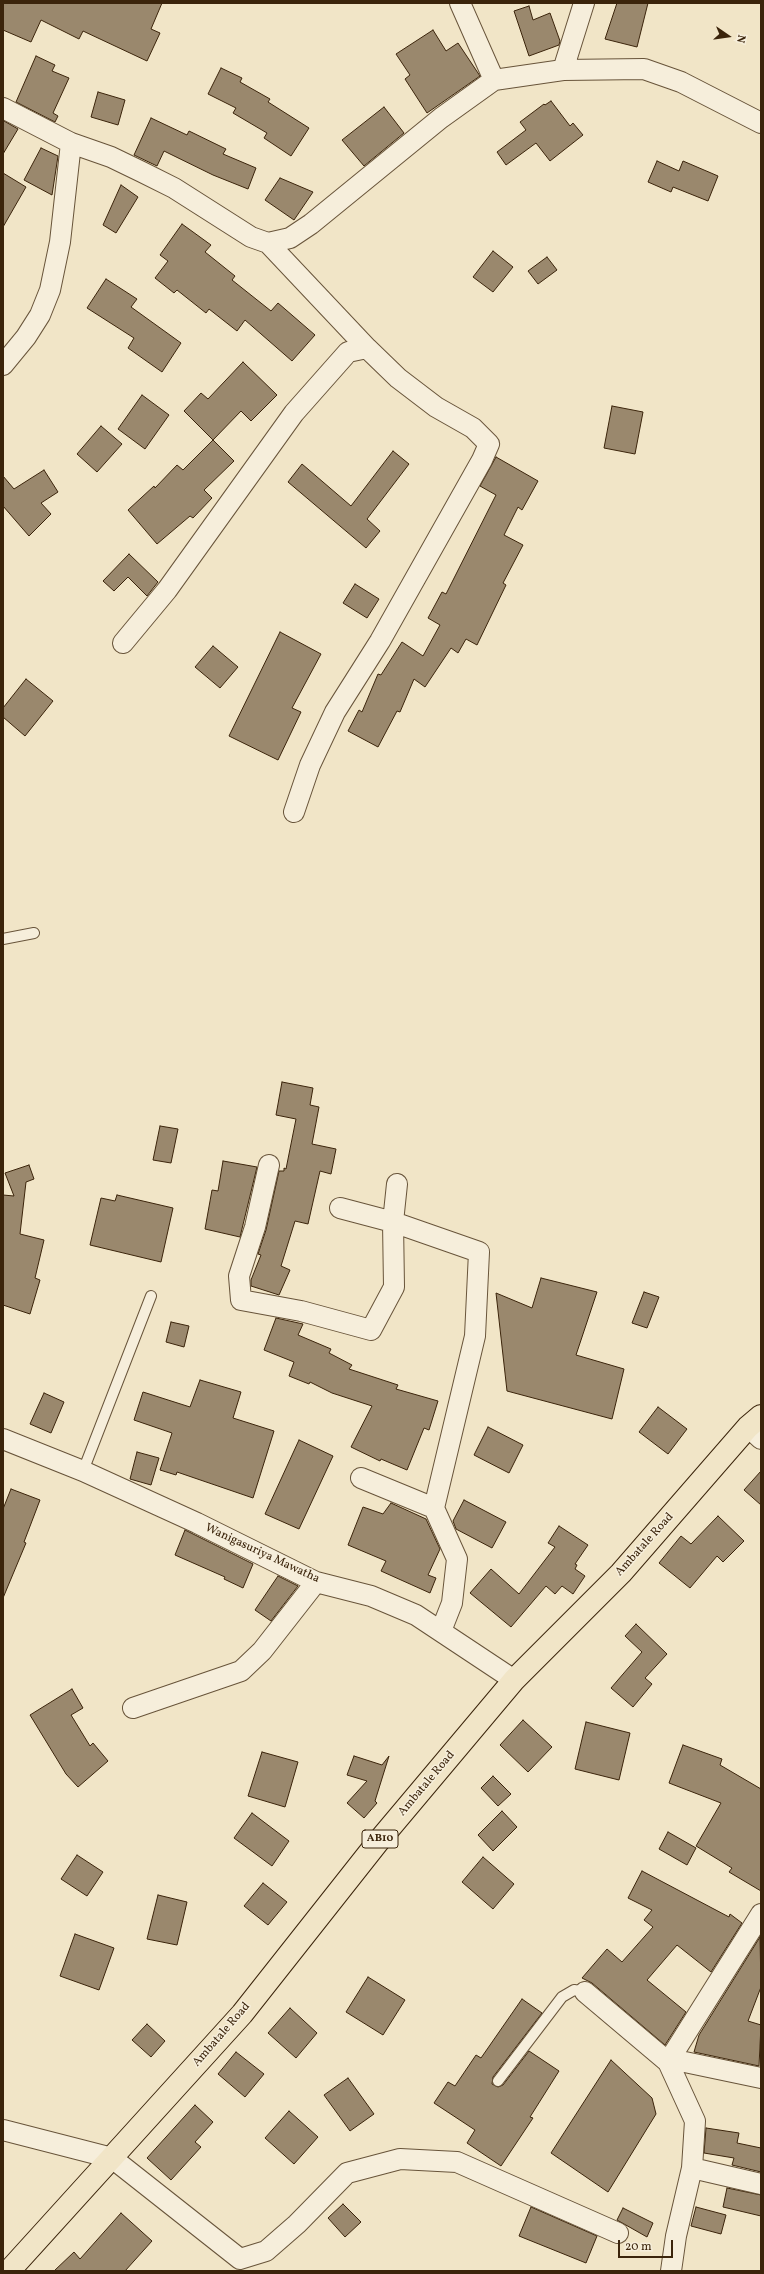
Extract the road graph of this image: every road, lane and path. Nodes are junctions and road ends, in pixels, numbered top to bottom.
1 (460, 3) edge
2 (584, 3) edge
3 (563, 70) junction
4 (494, 80) junction
5 (3, 108) edge
6 (761, 123) edge
7 (72, 142) junction
8 (268, 243) junction
9 (367, 348) junction
10 (3, 365) edge
11 (123, 643) dead end
12 (294, 812) dead end
13 (34, 933) dead end
14 (3, 939) edge
15 (269, 1165) dead end
16 (397, 1184) dead end
17 (340, 1208) dead end
18 (393, 1222) junction
19 (151, 1296) dead end
20 (757, 1427) edge
21 (3, 1439) edge
22 (83, 1471) junction
23 (361, 1478) dead end
24 (434, 1508) junction
25 (316, 1582) junction
26 (441, 1631) junction
27 (514, 1680) junction
28 (133, 1708) dead end
29 (761, 1914) edge
30 (585, 1992) joint
31 (668, 2062) junction
32 (761, 2078) edge
33 (498, 2081) dead end
34 (3, 2130) edge
35 (112, 2158) junction
36 (692, 2168) junction
37 (761, 2184) edge
38 (618, 2233) dead end
39 (9, 2271) edge
40 (671, 2271) edge

1 - 4 street
2 - 3 street
3 - 4 street
3 - 6 street
4 - 8 street
5 - 7 street
7 - 8 street
7 - 10 street
8 - 9 street
9 - 11 street
9 - 12 street
13 - 14 lane
15 - 18 street
16 - 18 street
17 - 18 street
18 - 24 street
19 - 22 lane
20 - 27 main road, Ambatale Road / AB10
21 - 22 street, Wanigasuriya Mawatha
22 - 25 street, Wanigasuriya Mawatha
23 - 24 street
24 - 26 street
25 - 26 street, Wanigasuriya Mawatha
25 - 28 street
26 - 27 street, Wanigasuriya Mawatha
27 - 35 main road, Ambatale Road / AB10
29 - 31 street
30 - 31 street
30 - 33 lane
31 - 32 street
31 - 36 street
34 - 35 street
35 - 38 street
35 - 39 main road, Ambatale Road / AB10
36 - 37 street
36 - 40 street

